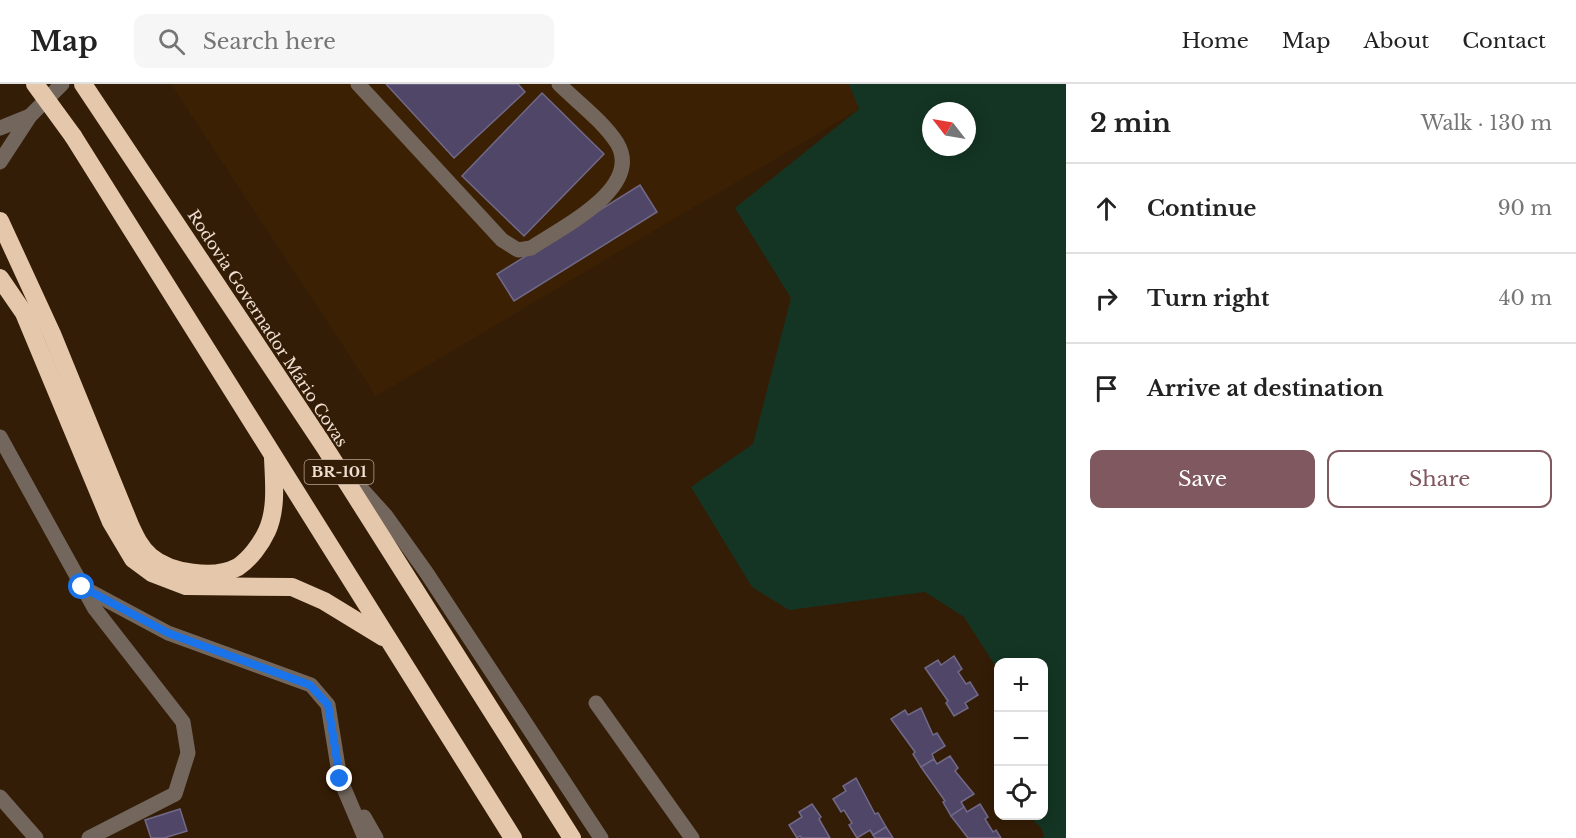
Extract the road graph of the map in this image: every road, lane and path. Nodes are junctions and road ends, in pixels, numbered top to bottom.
1 (35, 84) edge
2 (62, 84) edge
3 (83, 84) edge
4 (358, 84) edge
5 (559, 84) edge
6 (30, 116) junction
7 (0, 128) edge
8 (0, 162) edge
9 (0, 220) edge
10 (0, 278) edge
11 (0, 437) edge
12 (324, 446) junction
13 (273, 456) junction
14 (82, 587) junction
15 (386, 639) junction
16 (596, 703) dead end
17 (340, 779) junction
18 (1, 799) edge
19 (36, 838) edge
20 (89, 838) edge
21 (364, 838) edge
22 (376, 838) edge
23 (513, 838) edge
24 (572, 838) edge
25 (601, 838) edge
26 (692, 838) edge

1 - 13 highway, BR-101, bridge
2 - 6 street
3 - 12 highway, Rodovia Governador Mário Covas / BR-101
4 - 5 street
6 - 7 street
6 - 8 street
9 - 13 highway
10 - 15 highway
11 - 14 street
12 - 24 highway, Rodovia Governador Mário Covas / BR-101
12 - 25 street
13 - 15 highway, BR-101
14 - 17 street
14 - 20 street
15 - 23 highway, BR-101
16 - 26 street
17 - 21 street
17 - 22 street
18 - 19 street

